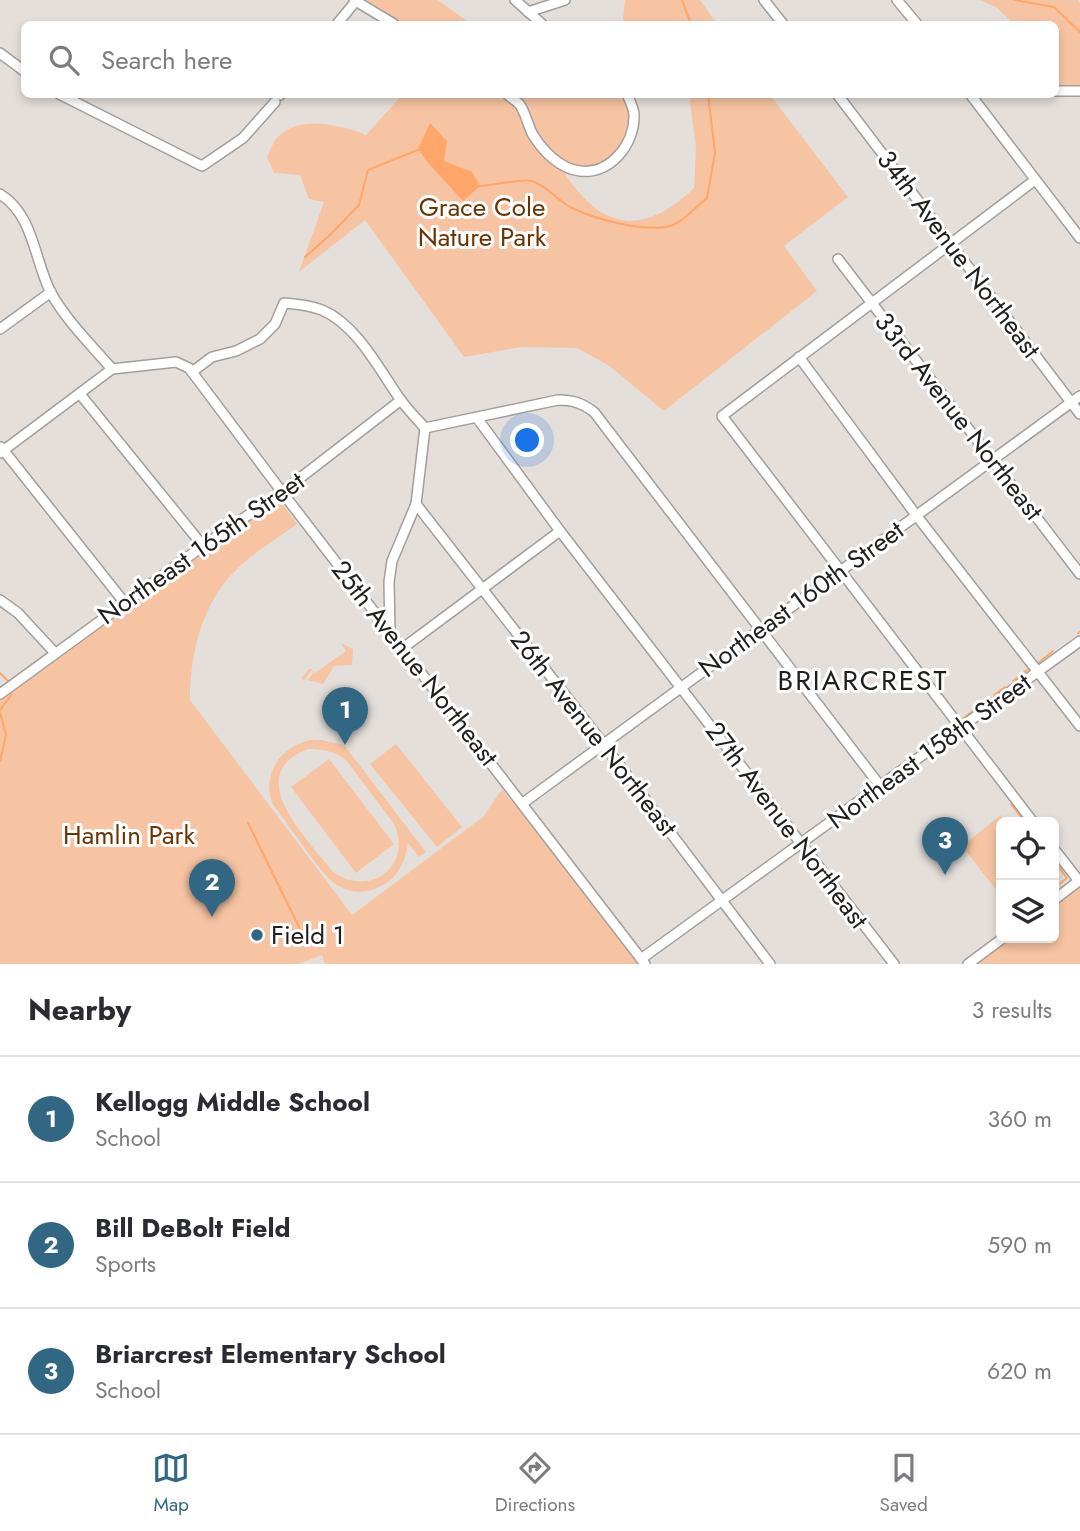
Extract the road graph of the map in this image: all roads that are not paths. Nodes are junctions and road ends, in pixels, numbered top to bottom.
1 (515, 0) edge
2 (565, 0) edge
3 (764, 0) edge
4 (897, 0) edge
5 (355, 1) edge
6 (528, 12) junction
7 (339, 21) edge
8 (389, 21) edge
9 (538, 21) edge
10 (781, 21) edge
11 (914, 21) edge
12 (0, 53) edge
13 (21, 69) edge
14 (1059, 91) edge
15 (1079, 93) edge
16 (67, 98) edge
17 (277, 98) edge
18 (512, 98) edge
19 (628, 98) edge
20 (840, 98) edge
21 (973, 98) edge
22 (1035, 180) junction
23 (0, 194) edge
24 (10, 201) junction
25 (0, 208) edge
26 (1080, 238) edge
27 (951, 243) junction
28 (838, 259) dead end
29 (51, 292) junction
30 (872, 303) junction
31 (0, 329) edge
32 (799, 357) junction
33 (112, 369) junction
34 (192, 372) junction
35 (80, 394) junction
36 (1080, 396) edge
37 (401, 400) junction
38 (1071, 402) junction
39 (1080, 414) edge
40 (477, 418) junction
41 (425, 428) junction
42 (1, 450) edge
43 (993, 459) junction
44 (282, 492) junction
45 (416, 503) junction
46 (916, 515) junction
47 (560, 531) junction
48 (203, 545) junction
49 (841, 570) junction
50 (1080, 573) edge
51 (482, 589) junction
52 (0, 600) edge
53 (124, 602) junction
54 (761, 628) junction
55 (390, 632) junction
56 (1080, 641) edge
57 (403, 648) junction
58 (55, 653) junction
59 (1038, 671) junction
60 (682, 687) junction
61 (0, 694) edge
62 (1080, 726) edge
63 (961, 728) junction
64 (604, 744) junction
65 (881, 787) junction
66 (523, 803) junction
67 (1029, 817) edge
68 (802, 844) junction
69 (1059, 855) edge
70 (1079, 881) edge
71 (1059, 896) edge
72 (722, 901) junction
73 (996, 943) edge
74 (643, 961) edge
75 (770, 964) edge
76 (894, 964) edge
77 (968, 964) edge

1 - 6 street
2 - 6 street
3 - 10 street
4 - 11 street
5 - 7 street
5 - 8 street
6 - 9 street
12 - 13 street
14 - 15 street
16 - 17 street
18 - 19 street
20 - 27 street, 34th Avenue Northeast
21 - 22 street
22 - 26 street
22 - 27 street
23 - 24 street
24 - 25 street
24 - 29 street
27 - 30 street
27 - 38 street, 34th Avenue Northeast
28 - 30 street, 33rd Avenue Northeast
29 - 31 street
29 - 33 street
30 - 32 street
30 - 43 street, 33rd Avenue Northeast
32 - 46 street
32 - 49 street
33 - 34 street, 25th Avenue Northeast
33 - 35 street
34 - 37 street
34 - 44 street, 25th Avenue Northeast
35 - 42 street
35 - 48 street
36 - 38 street, Northeast 160th Street
37 - 41 street
37 - 44 street, Northeast 165th Street
38 - 39 street, 34th Avenue Northeast
38 - 43 street, Northeast 160th Street
40 - 41 street
40 - 47 street, 27th Avenue Northeast
40 - 54 street
41 - 45 street
42 - 53 street
43 - 46 street, Northeast 160th Street
43 - 50 street, 33rd Avenue Northeast
44 - 48 street, Northeast 165th Street
44 - 55 street, 25th Avenue Northeast
45 - 51 street, 26th Avenue Northeast
45 - 55 street
46 - 49 street, Northeast 160th Street
46 - 59 street
47 - 51 street
47 - 60 street, 27th Avenue Northeast
48 - 53 street, Northeast 165th Street
49 - 54 street, Northeast 160th Street
49 - 63 street
51 - 57 street
51 - 64 street, 26th Avenue Northeast
52 - 58 street
53 - 58 street, Northeast 165th Street
54 - 60 street, Northeast 160th Street
54 - 65 street
55 - 57 street, 25th Avenue Northeast
56 - 59 street, Northeast 158th Street
57 - 66 street, 25th Avenue Northeast
58 - 61 street, Northeast 165th Street
59 - 62 street
59 - 63 street, Northeast 158th Street
60 - 64 street, Northeast 160th Street
60 - 68 street, 27th Avenue Northeast
63 - 65 street, Northeast 158th Street
63 - 67 street
64 - 66 street, Northeast 160th Street
64 - 72 street, 26th Avenue Northeast
65 - 68 street, Northeast 158th Street
66 - 74 street, 25th Avenue Northeast
68 - 72 street, Northeast 158th Street
68 - 76 street, 27th Avenue Northeast
69 - 70 street
70 - 71 street
72 - 74 street, Northeast 158th Street
72 - 75 street, 26th Avenue Northeast
73 - 77 street

